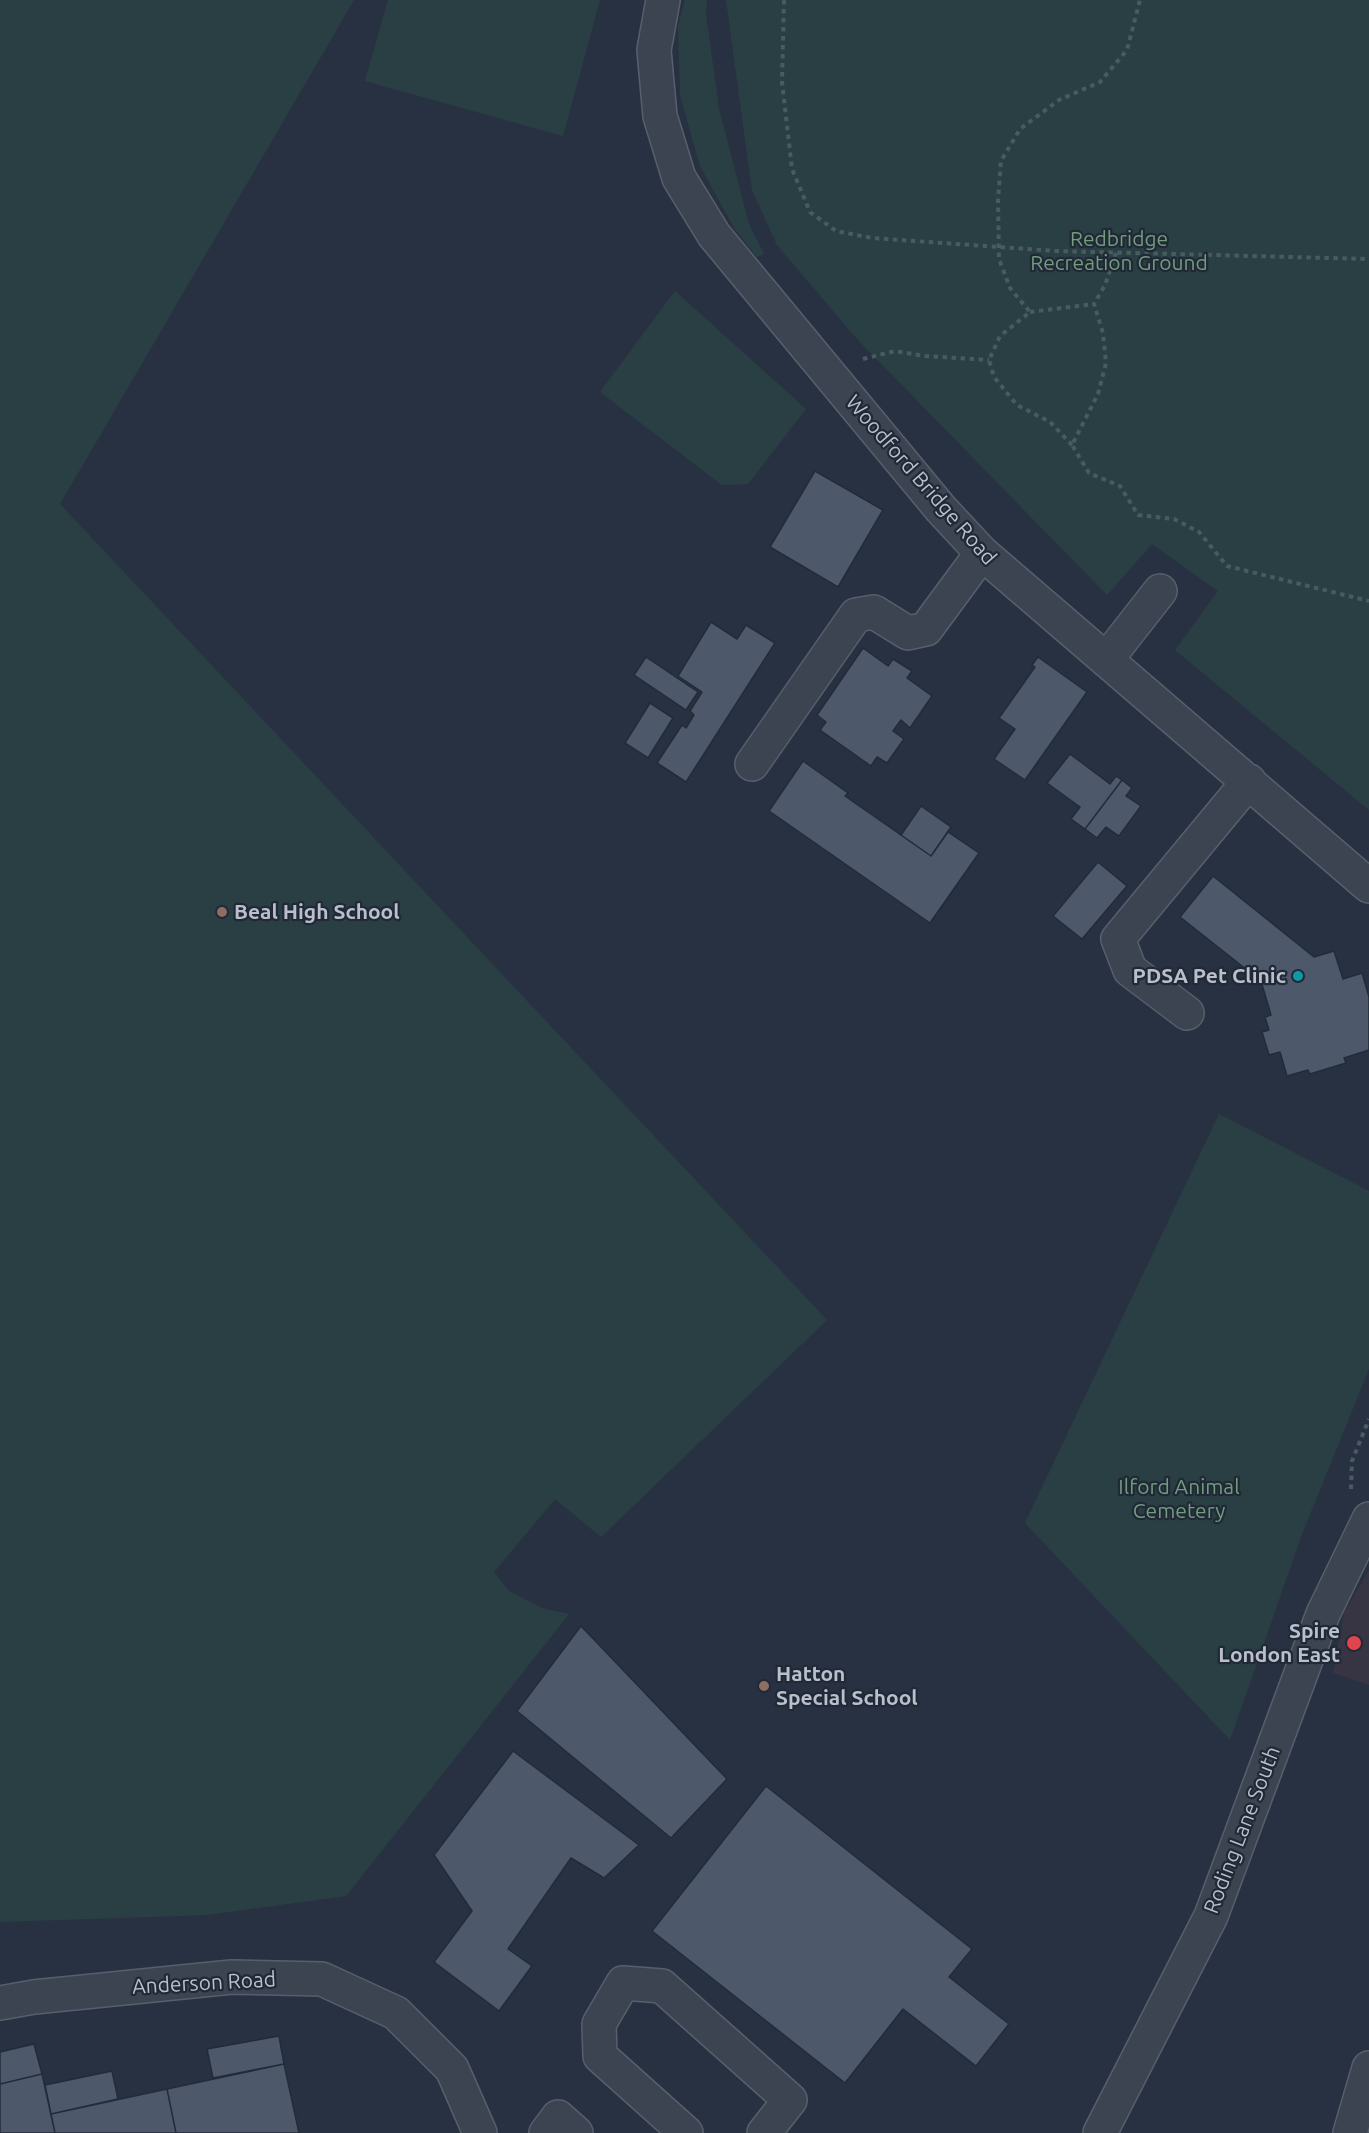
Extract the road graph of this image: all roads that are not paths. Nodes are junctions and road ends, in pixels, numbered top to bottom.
1 (663, 0) edge
2 (982, 553) junction
3 (1160, 591) dead end
4 (1106, 660) junction
5 (752, 764) dead end
6 (1249, 781) junction
7 (1369, 886) edge
8 (1187, 1013) dead end
9 (1367, 1522) edge
10 (0, 2003) edge
11 (1369, 2068) edge
12 (480, 2133) edge
13 (546, 2133) edge
14 (576, 2133) edge
15 (686, 2133) edge
16 (764, 2133) edge
17 (1100, 2133) edge
18 (1350, 2133) edge

1 - 2 street, Woodford Bridge Road
2 - 4 street, Woodford Bridge Road
2 - 5 street
3 - 4 street
4 - 6 street, Woodford Bridge Road
6 - 7 street, Woodford Bridge Road
6 - 8 street
9 - 17 street, Roding Lane South
10 - 12 street, Anderson Road
11 - 18 street
13 - 14 street
15 - 16 street

